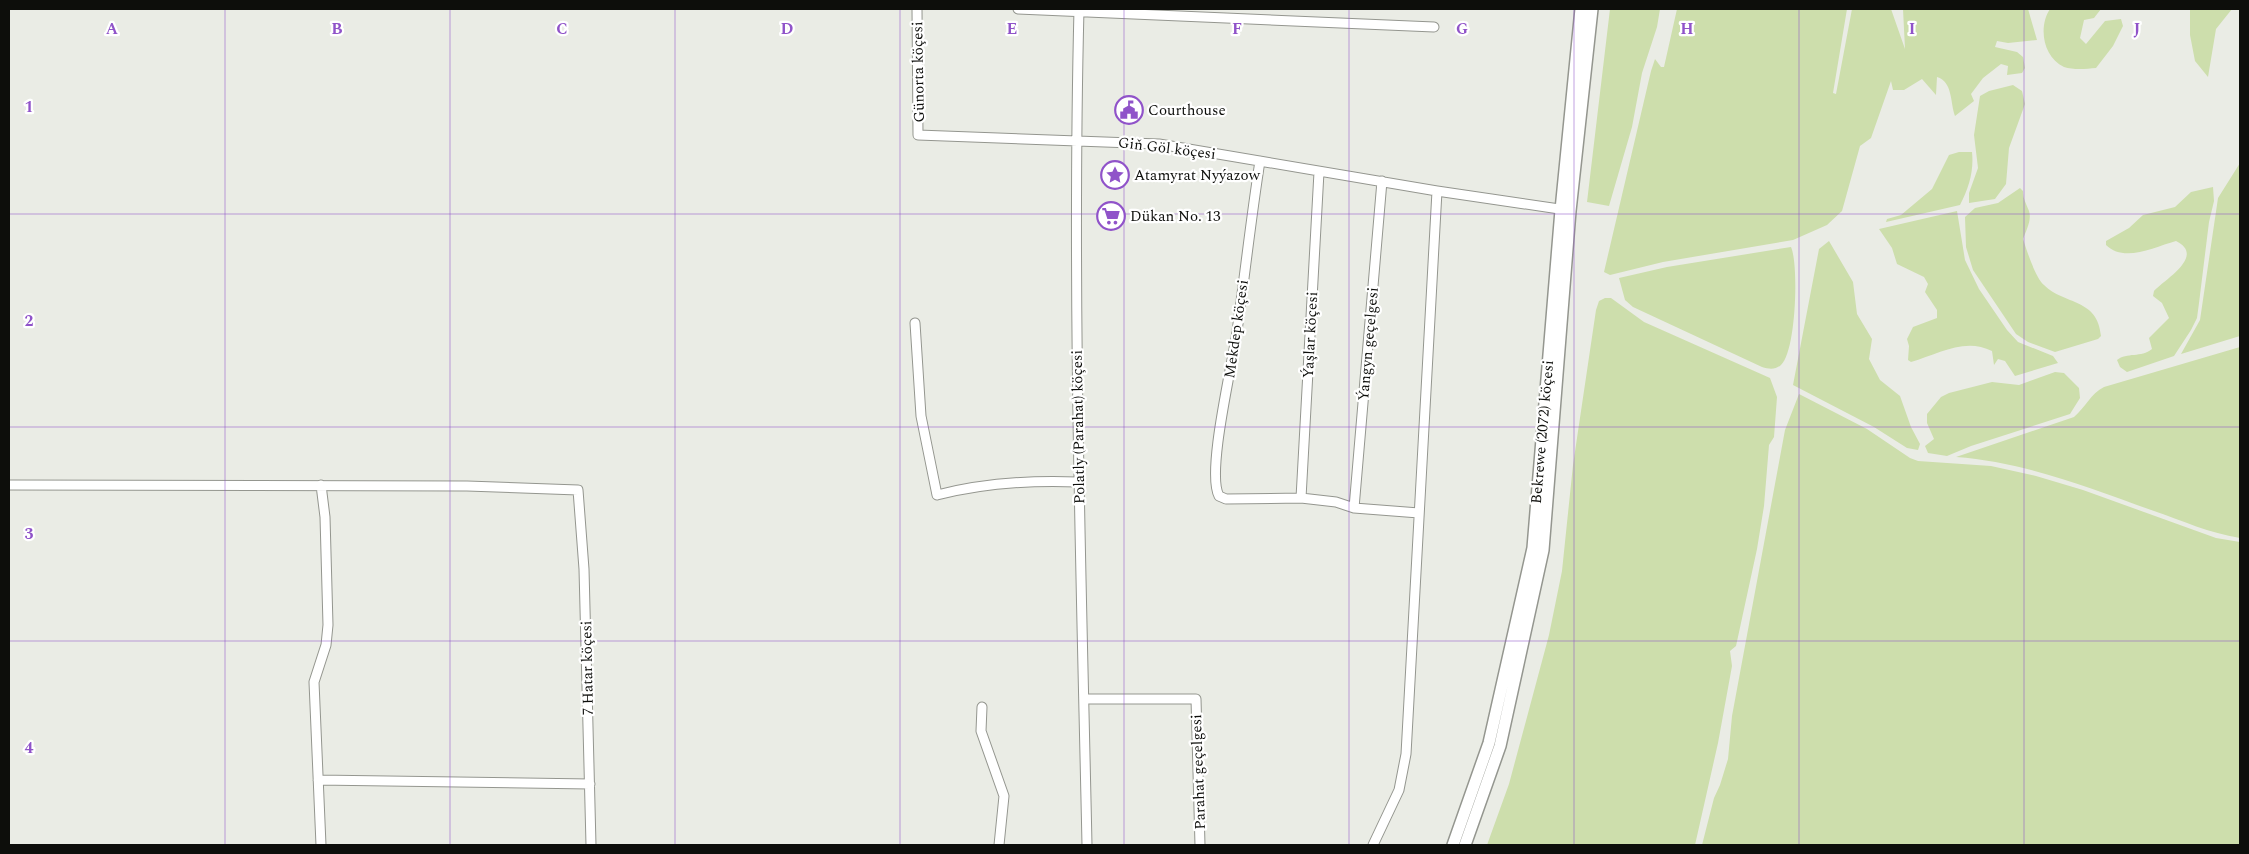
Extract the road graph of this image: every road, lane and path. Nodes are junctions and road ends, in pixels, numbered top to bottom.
1 (917, 9) edge
2 (1018, 9) edge
3 (1581, 9) edge
4 (1592, 9) edge
5 (1079, 10) edge
6 (1434, 27) dead end
7 (918, 135) joint
8 (1077, 140) junction
9 (1260, 161) junction
10 (1319, 172) junction
11 (1382, 181) junction
12 (1437, 191) junction
13 (1565, 210) junction
14 (915, 323) dead end
15 (1078, 482) junction
16 (9, 485) edge
17 (321, 485) junction
18 (1301, 498) junction
19 (1354, 508) junction
20 (1420, 513) junction
21 (1084, 699) junction
22 (982, 707) dead end
23 (318, 780) junction
24 (590, 784) junction
25 (321, 845) edge
26 (592, 845) edge
27 (999, 845) edge
28 (1088, 845) edge
29 (1200, 845) edge
30 (1373, 845) edge
31 (1453, 845) edge
32 (1465, 845) edge

1 - 7 street, Günorta köçesi
2 - 5 street
3 - 13 main road, Bekrewe (2072) köçesi
4 - 13 main road, Bekrewe (2072) köçesi
5 - 6 street
5 - 8 street, Polatly (Parahat) köçesi
7 - 8 street, Giň Göl köçesi
8 - 9 street, Giň Göl köçesi
8 - 15 street, Polatly (Parahat) köçesi
9 - 10 street, Giň Göl köçesi
9 - 18 street, Mekdep köçesi
10 - 11 street, Giň Göl köçesi
10 - 18 street, Ýaşlar köçesi
11 - 12 street, Giň Göl köçesi
11 - 19 street, Ýangyn geçelgesi
12 - 13 street, Giň Göl köçesi
12 - 20 street
13 - 31 main road, Bekrewe (2072) köçesi
13 - 32 main road, Bekrewe (2072) köçesi
14 - 15 street
15 - 21 street, Polatly (Parahat) köçesi
16 - 17 street
17 - 23 street
17 - 24 street, 7 Hatar köçesi
18 - 19 street
19 - 20 street
20 - 30 street
21 - 28 street, Polatly (Parahat) köçesi
21 - 29 street, Parahat geçelgesi
22 - 27 street
23 - 24 street
23 - 25 street
24 - 26 street, 7 Hatar köçesi

